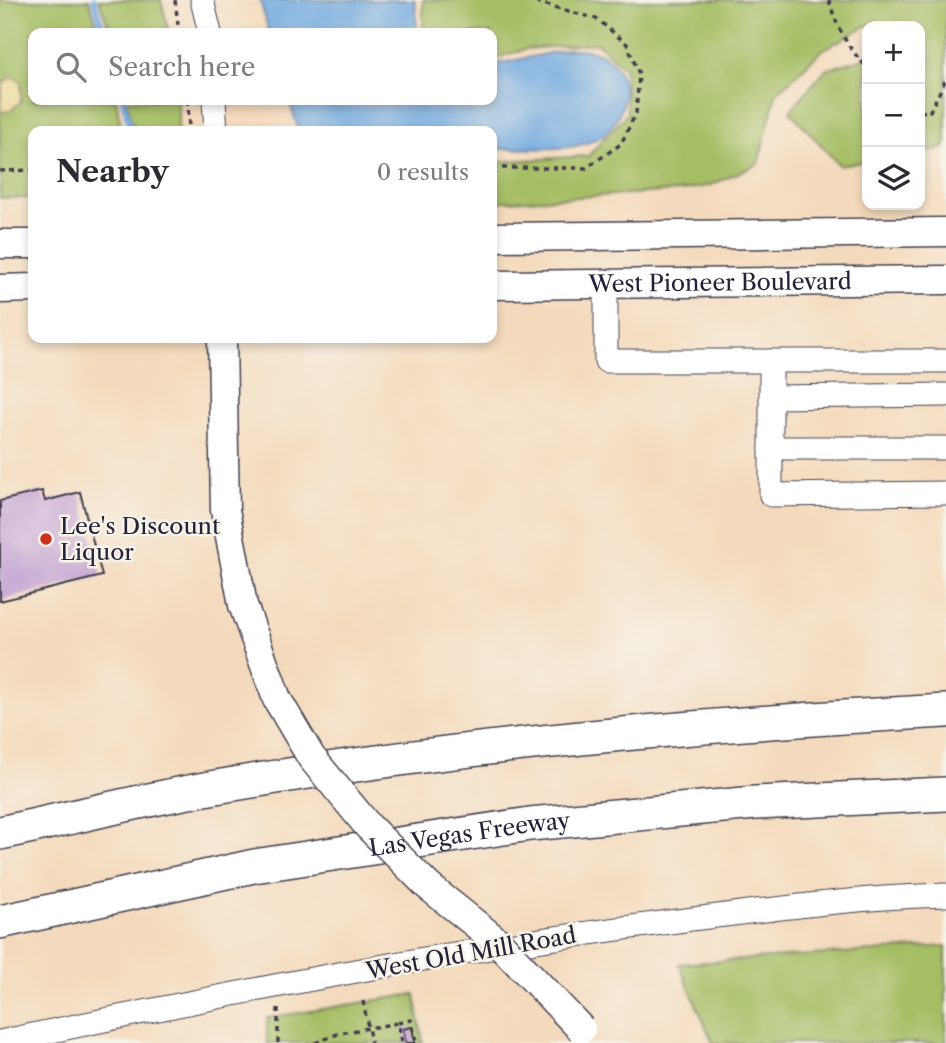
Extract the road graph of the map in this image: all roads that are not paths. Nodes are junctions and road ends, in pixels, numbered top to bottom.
1 (202, 0) edge
2 (209, 28) edge
3 (214, 105) edge
4 (216, 126) edge
5 (946, 233) edge
6 (497, 237) edge
7 (0, 244) edge
8 (28, 244) edge
9 (946, 280) edge
10 (606, 284) junction
11 (497, 285) edge
12 (28, 288) edge
13 (0, 289) edge
14 (222, 343) edge
15 (771, 361) junction
16 (946, 361) edge
17 (946, 395) edge
18 (771, 397) junction
19 (946, 447) edge
20 (771, 448) junction
21 (946, 493) edge
22 (946, 711) edge
23 (946, 794) edge
24 (0, 833) edge
25 (946, 895) edge
26 (0, 922) edge
27 (585, 1036) edge
28 (0, 1042) edge

1 - 2 street
3 - 4 street
5 - 6 main road, West Pioneer Boulevard
7 - 8 main road
9 - 10 main road, West Pioneer Boulevard
10 - 11 main road, West Pioneer Boulevard
10 - 15 street
12 - 13 main road
14 - 27 main road, bridge
15 - 16 street
15 - 18 street
17 - 18 street
18 - 20 street
19 - 20 street
20 - 21 street
22 - 24 highway
23 - 26 highway, Las Vegas Freeway
25 - 28 street, West Old Mill Road

